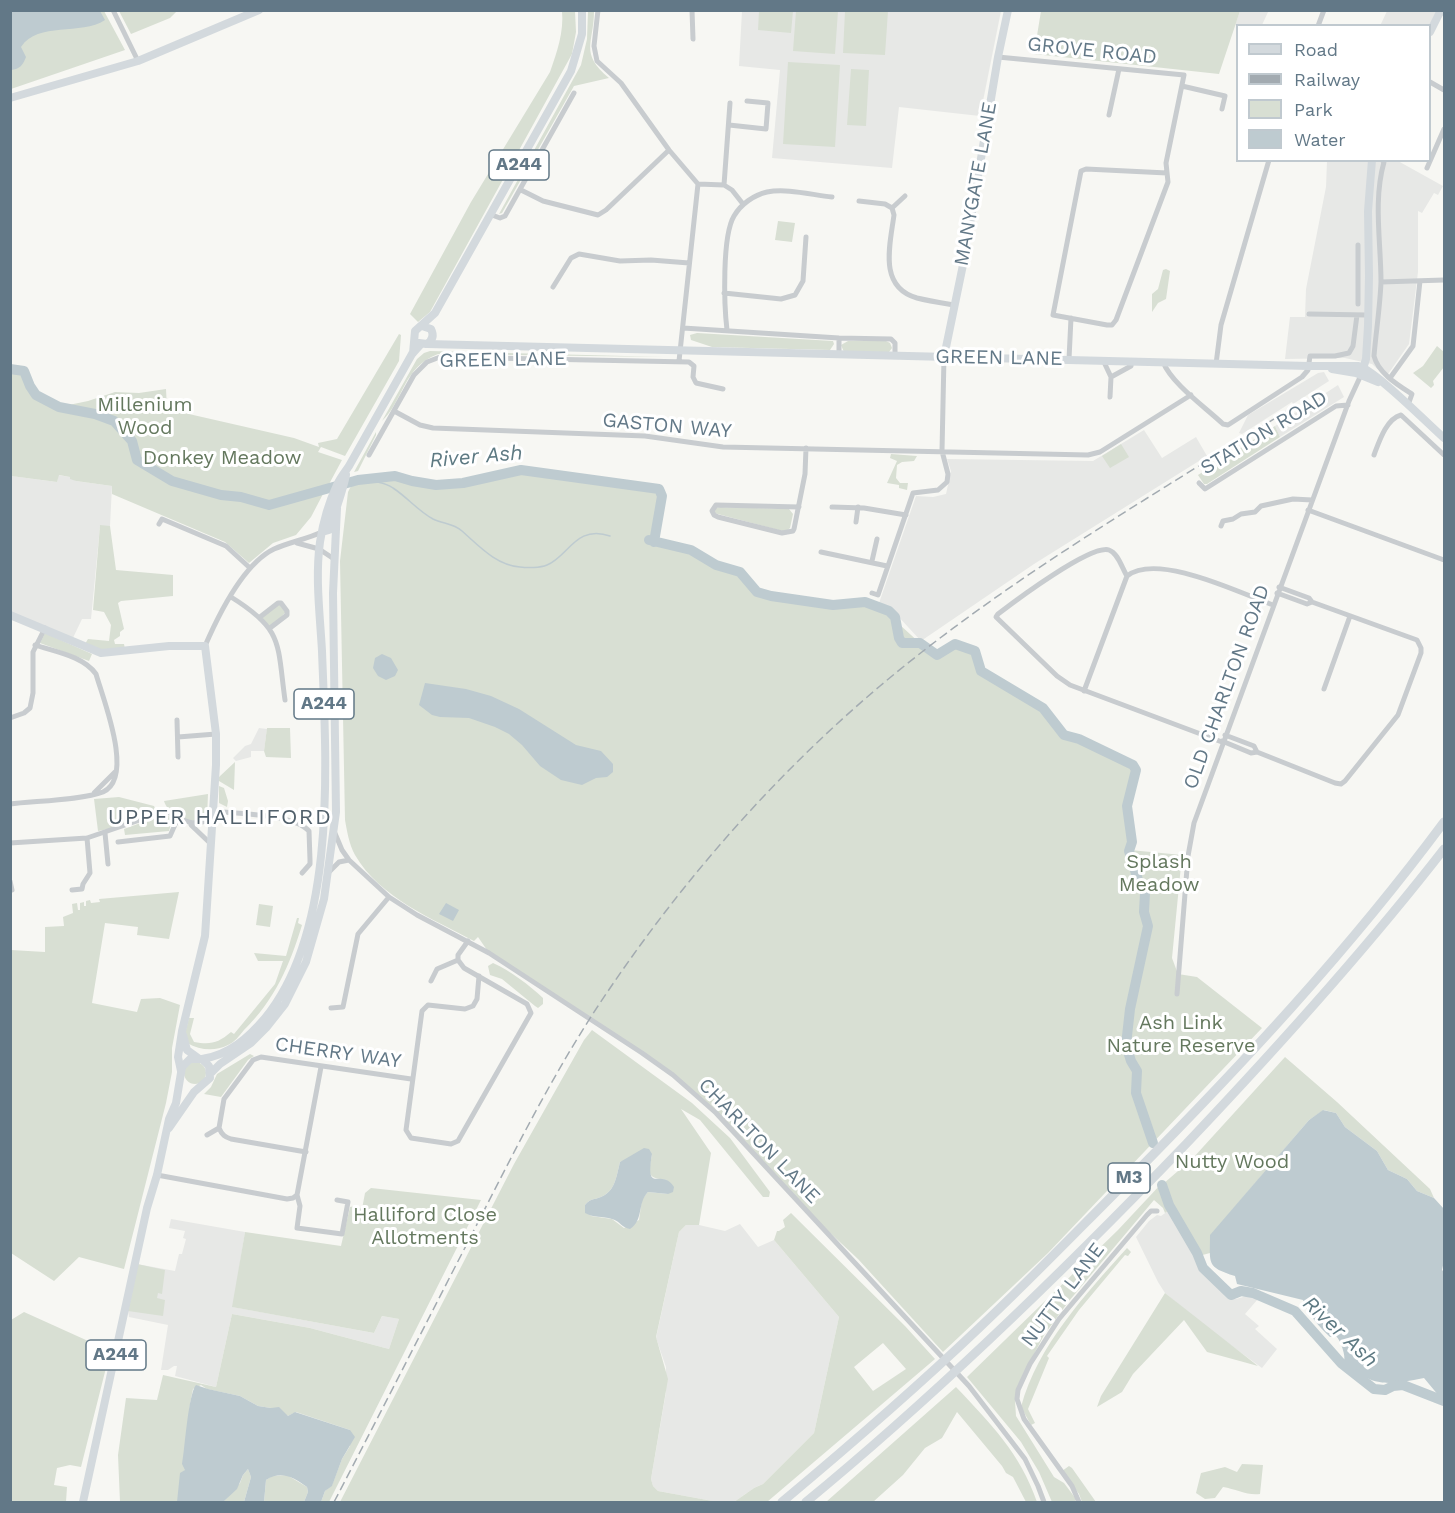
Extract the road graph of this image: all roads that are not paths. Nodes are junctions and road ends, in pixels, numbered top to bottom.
1 (113, 10) edge
2 (259, 10) edge
3 (582, 10) edge
4 (598, 10) edge
5 (692, 10) edge
6 (1008, 10) edge
7 (1441, 10) edge
8 (1431, 30) edge
9 (693, 39) dead end
10 (998, 57) junction
11 (138, 61) junction
12 (1119, 69) junction
13 (1182, 86) junction
14 (574, 93) dead end
15 (10, 98) edge
16 (747, 101) dead end
17 (730, 103) dead end
18 (1222, 108) dead end
19 (1109, 115) dead end
20 (729, 125) junction
21 (1444, 131) edge
22 (669, 150) junction
23 (1431, 159) edge
24 (1268, 162) edge
25 (1372, 162) edge
26 (1383, 162) edge
27 (1430, 162) edge
28 (1427, 168) dead end
29 (1167, 173) junction
30 (698, 184) junction
31 (724, 184) junction
32 (521, 190) junction
33 (905, 196) dead end
34 (832, 197) dead end
35 (858, 201) dead end
36 (743, 204) junction
37 (892, 208) junction
38 (492, 215) junction
39 (806, 237) dead end
40 (1369, 250) junction
41 (689, 263) junction
42 (1444, 280) edge
43 (1420, 281) junction
44 (1381, 282) junction
45 (554, 287) dead end
46 (1358, 287) junction
47 (1369, 287) junction
48 (724, 293) junction
49 (1358, 304) dead end
50 (954, 305) junction
51 (435, 313) junction
52 (1310, 314) dead end
53 (1357, 315) junction
54 (1367, 315) junction
55 (1071, 318) junction
56 (422, 326) junction
57 (683, 327) junction
58 (727, 330) junction
59 (432, 333) junction
60 (839, 338) junction
61 (421, 342) junction
62 (448, 345) junction
63 (680, 351) junction
64 (839, 355) junction
65 (895, 356) junction
66 (944, 357) junction
67 (1069, 359) junction
68 (1103, 360) junction
69 (679, 361) junction
70 (1132, 361) junction
71 (1163, 362) junction
72 (1216, 364) junction
73 (1309, 366) junction
74 (1360, 370) junction
75 (1111, 377) junction
76 (1390, 378) junction
77 (723, 389) dead end
78 (1191, 395) junction
79 (1110, 397) dead end
80 (1348, 403) junction
81 (1410, 408) junction
82 (394, 411) junction
83 (1405, 418) junction
84 (373, 423) junction
85 (384, 429) junction
86 (1444, 439) edge
87 (806, 448) junction
88 (1436, 449) junction
89 (942, 451) junction
90 (369, 455) dead end
91 (1374, 455) dead end
92 (1444, 455) edge
93 (1199, 483) dead end
94 (339, 486) junction
95 (1312, 500) junction
96 (798, 507) junction
97 (832, 507) dead end
98 (858, 507) junction
99 (337, 508) junction
100 (1308, 510) junction
101 (906, 515) junction
102 (856, 522) dead end
103 (159, 524) dead end
104 (1221, 526) dead end
105 (322, 532) junction
106 (878, 539) dead end
107 (296, 542) junction
108 (320, 549) junction
109 (821, 552) dead end
110 (334, 559) junction
111 (1444, 560) edge
112 (872, 561) junction
113 (887, 566) junction
114 (250, 568) junction
115 (1126, 576) junction
116 (1278, 590) junction
117 (872, 593) dead end
118 (231, 597) junction
119 (1273, 605) junction
120 (10, 615) edge
121 (1350, 616) junction
122 (260, 617) junction
123 (45, 628) junction
124 (270, 628) junction
125 (35, 645) junction
126 (205, 646) junction
127 (1324, 689) dead end
128 (1084, 691) junction
129 (285, 700) dead end
130 (10, 718) edge
131 (177, 720) dead end
132 (216, 734) junction
133 (178, 737) junction
134 (1223, 739) junction
135 (178, 757) dead end
136 (10, 804) edge
137 (213, 815) junction
138 (178, 818) junction
139 (1444, 822) edge
140 (191, 825) junction
141 (334, 831) junction
142 (105, 833) junction
143 (87, 838) junction
144 (118, 842) dead end
145 (10, 843) edge
146 (211, 843) junction
147 (1444, 849) edge
148 (331, 850) junction
149 (342, 850) junction
150 (320, 859) junction
151 (349, 860) junction
152 (108, 864) dead end
153 (302, 873) dead end
154 (328, 873) junction
155 (10, 881) edge
156 (14, 890) edge
157 (72, 891) dead end
158 (389, 897) junction
159 (468, 941) junction
160 (458, 960) junction
161 (478, 976) junction
162 (431, 981) dead end
163 (1177, 994) dead end
164 (331, 1008) dead end
165 (182, 1031) junction
166 (200, 1058) junction
167 (321, 1067) junction
168 (181, 1073) junction
169 (211, 1073) junction
170 (411, 1079) junction
171 (198, 1088) junction
172 (169, 1128) junction
173 (219, 1128) junction
174 (207, 1135) dead end
175 (306, 1152) junction
176 (157, 1175) junction
177 (297, 1195) junction
178 (337, 1200) dead end
179 (1157, 1211) dead end
180 (83, 1503) edge
181 (782, 1503) edge
182 (806, 1503) edge
183 (1044, 1503) edge
184 (1079, 1503) edge

1 - 11 street
2 - 11 main road
3 - 38 main road, A244
4 - 22 street
5 - 9 street
6 - 10 main road, MANYGATE LANE
7 - 8 main road
10 - 12 street, GROVE ROAD
10 - 50 main road, MANYGATE LANE
11 - 15 main road
12 - 13 street, GROVE ROAD
12 - 19 street
13 - 18 street
13 - 29 street
14 - 32 street
16 - 20 street
17 - 20 street
20 - 31 street
21 - 23 street
22 - 30 street
22 - 32 street
24 - 72 street
25 - 40 main road
26 - 44 street
27 - 28 street
29 - 55 street
29 - 55 street
30 - 31 street
30 - 41 street
31 - 36 street
32 - 38 street
33 - 37 street
34 - 36 street
35 - 37 street
36 - 48 street
37 - 50 street
38 - 51 main road, A244
39 - 48 street
40 - 46 street
40 - 47 main road
41 - 45 street
41 - 57 street
42 - 43 street
43 - 44 street
43 - 76 street
44 - 76 street
46 - 47 street
46 - 49 street
47 - 54 main road
48 - 58 street
50 - 66 main road, MANYGATE LANE
51 - 56 main road, A244
51 - 59 main road, A244
52 - 53 street
53 - 54 street
53 - 73 street
54 - 74 main road
55 - 67 street
56 - 59 main road
56 - 61 main road
57 - 58 street
57 - 63 street
58 - 60 street
59 - 61 main road
59 - 62 main road, GREEN LANE
60 - 64 street
60 - 65 street
61 - 62 main road, GREEN LANE
61 - 84 main road, A244
62 - 63 main road, GREEN LANE
63 - 64 main road, GREEN LANE
63 - 69 street
64 - 65 main road, GREEN LANE
65 - 66 main road, GREEN LANE
66 - 67 main road, GREEN LANE
66 - 89 street
67 - 68 main road, GREEN LANE
68 - 70 main road, GREEN LANE
68 - 75 street
69 - 77 street
69 - 82 street, GREEN LANE
70 - 71 main road, GREEN LANE
70 - 75 street
71 - 72 main road, GREEN LANE
71 - 78 street
72 - 73 main road, GREEN LANE
73 - 74 main road, GREEN LANE
73 - 78 street
74 - 80 street, OLD CHARLTON ROAD
74 - 81 main road
75 - 79 street
76 - 81 street
78 - 89 street, GASTON WAY
80 - 93 street, STATION ROAD
80 - 95 street, OLD CHARLTON ROAD
81 - 83 street
81 - 86 main road
82 - 85 street, GREEN LANE
82 - 87 street, GASTON WAY
83 - 88 street
83 - 91 street
84 - 85 street
84 - 94 main road, A244
85 - 90 street, GREEN LANE
86 - 88 street
87 - 89 street, GASTON WAY
87 - 96 street
88 - 92 street
89 - 101 street
94 - 99 main road, A244
94 - 105 main road, A244
95 - 100 street, OLD CHARLTON ROAD
95 - 104 street
96 - 96 street
97 - 98 street
98 - 101 street
98 - 102 street
99 - 105 main road
99 - 110 main road, A244
100 - 111 street
100 - 116 street, OLD CHARLTON ROAD
101 - 113 street
103 - 114 street
105 - 107 street
105 - 108 main road, A244
106 - 112 street
107 - 108 street
107 - 114 street
108 - 110 street
108 - 150 main road, A244
109 - 112 street
110 - 141 main road, A244
112 - 113 street
113 - 117 street
114 - 118 street
115 - 119 street
115 - 128 street
115 - 128 street
116 - 119 street, OLD CHARLTON ROAD
116 - 121 street
118 - 122 street
118 - 126 street
119 - 134 street, OLD CHARLTON ROAD
120 - 123 main road
121 - 127 street
121 - 134 street
122 - 124 street
122 - 124 street
123 - 125 street
123 - 126 main road
124 - 129 street
125 - 130 street
125 - 136 street
126 - 132 main road
128 - 134 street
131 - 133 street
132 - 133 street
132 - 137 main road
133 - 135 street
134 - 163 street, OLD CHARLTON ROAD
137 - 140 street
137 - 146 main road
137 - 153 street
138 - 140 street
138 - 142 street
138 - 144 street
139 - 181 highway, M3
140 - 146 street
141 - 148 main road, A244
141 - 149 street, CHARLTON LANE
142 - 143 street
142 - 152 street
143 - 145 street
143 - 157 street
146 - 165 main road
147 - 182 highway, M3
148 - 149 street
148 - 150 street
148 - 154 main road, A244
149 - 151 street, CHARLTON LANE
150 - 166 main road, A244
151 - 154 street
151 - 158 street, CHARLTON LANE
154 - 169 main road, A244
155 - 156 street
158 - 159 street, CHARLTON LANE
158 - 164 street
159 - 160 street
159 - 183 street, CHARLTON LANE
160 - 161 street
160 - 162 street
161 - 170 street
161 - 170 street
165 - 166 main road
165 - 168 main road
166 - 168 main road
166 - 169 main road
167 - 170 street, CHERRY WAY
167 - 173 street, CHERRY WAY
167 - 175 street
168 - 171 main road
168 - 172 main road, A244
169 - 171 main road
171 - 172 main road, A244
172 - 176 main road, A244
173 - 174 street
173 - 175 street
175 - 177 street
176 - 177 street
176 - 180 main road, A244
177 - 178 street
179 - 184 street, NUTTY LANE

